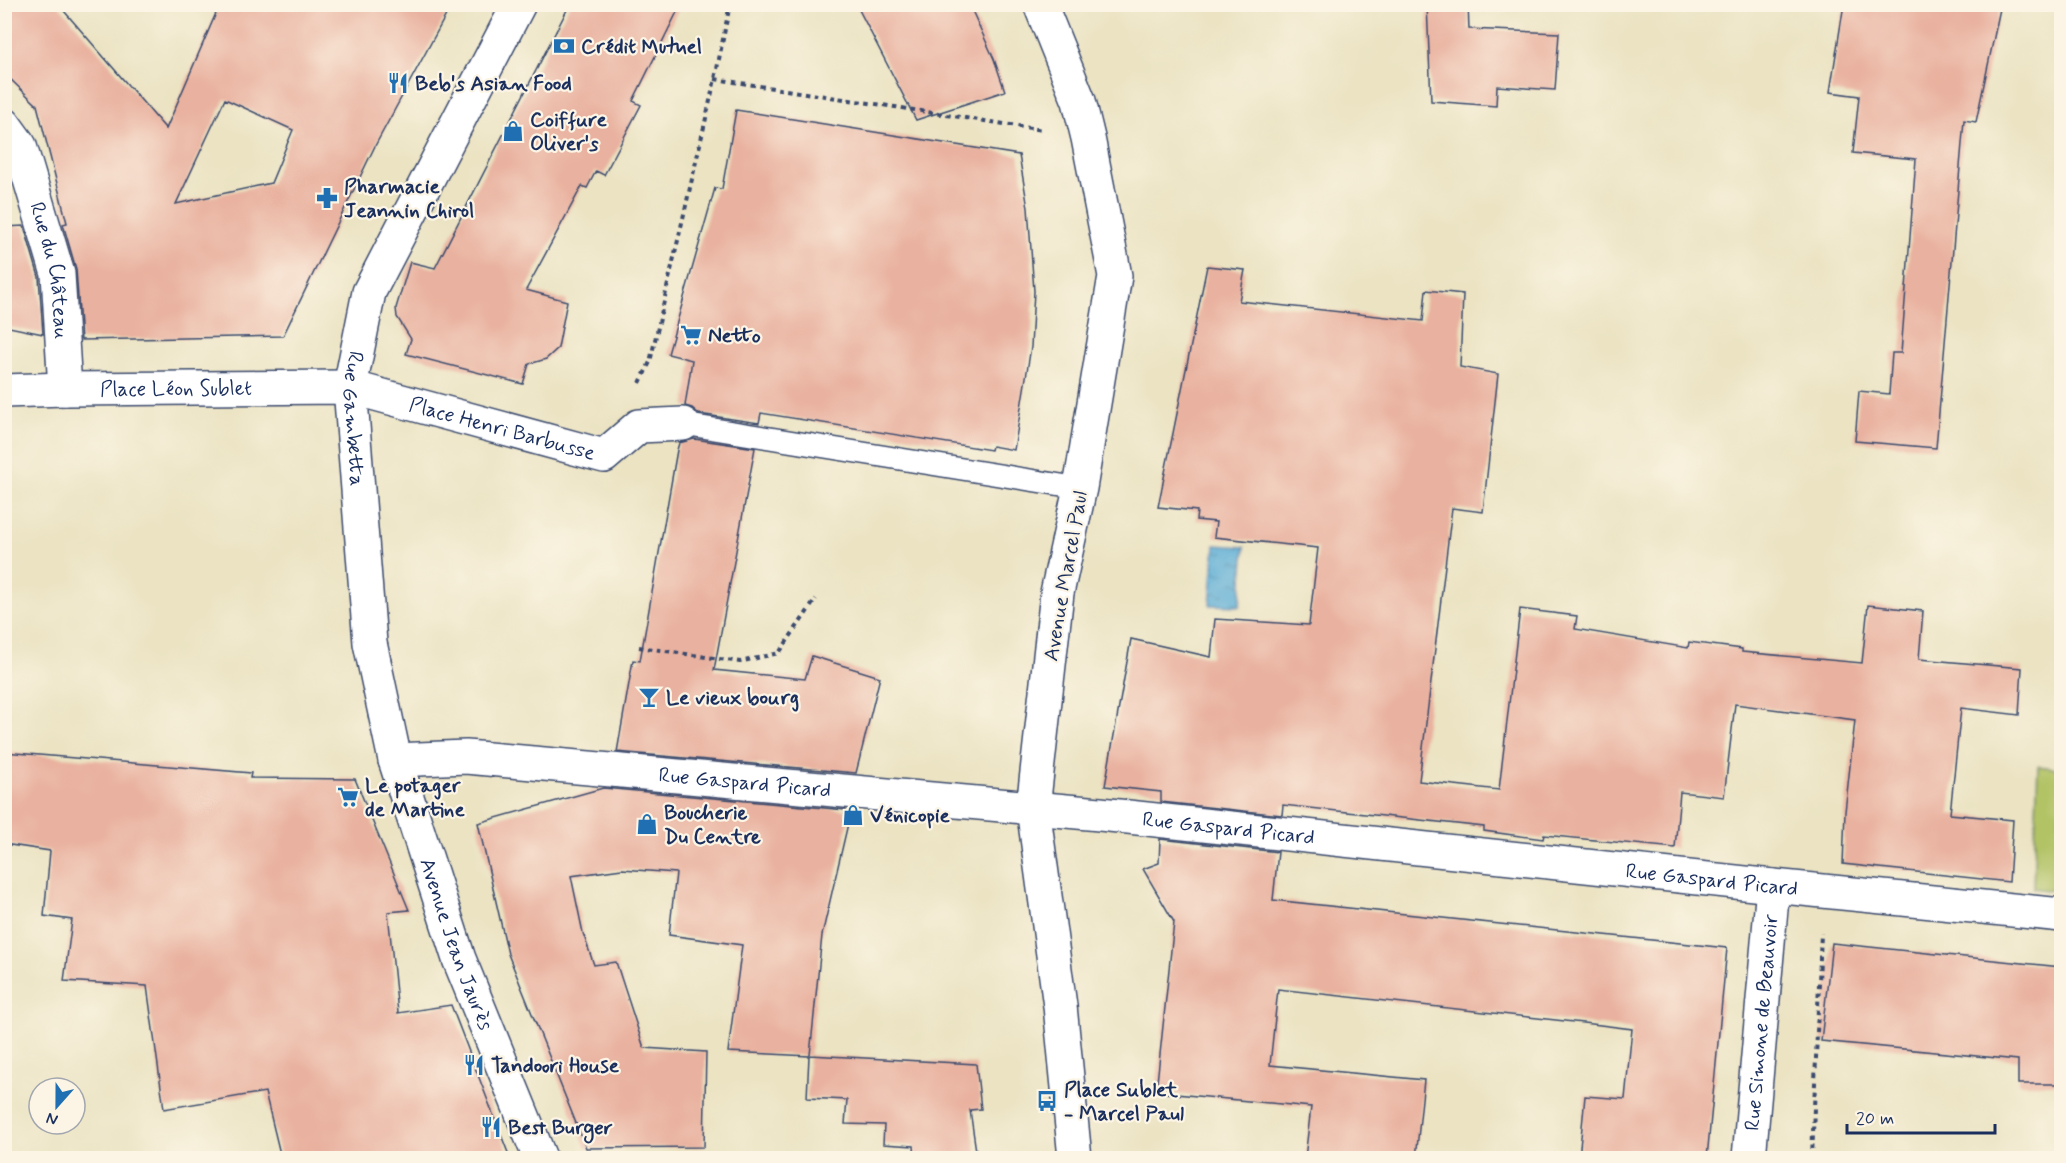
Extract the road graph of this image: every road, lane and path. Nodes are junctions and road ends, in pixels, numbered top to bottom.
1 (519, 4) edge
2 (730, 4) edge
3 (1040, 4) edge
4 (715, 79) junction
5 (4, 124) edge
6 (1088, 138) junction
7 (350, 387) junction
8 (66, 389) junction
9 (4, 391) edge
10 (635, 394) dead end
11 (682, 424) joint
12 (1080, 488) junction
13 (816, 599) dead end
14 (639, 647) dead end
15 (395, 760) junction
16 (1033, 808) junction
17 (1773, 886) junction
18 (1823, 890) junction
19 (2061, 915) edge
20 (540, 1158) edge
21 (1075, 1158) edge
22 (1749, 1158) edge
23 (1812, 1158) edge

1 - 7 street, Rue Gambetta
2 - 4 path
3 - 6 street, Avenue Marcel Paul
4 - 6 path
4 - 10 path
5 - 8 street, Rue du Château
6 - 12 street, Avenue Marcel Paul
7 - 8 street, Place Léon Sublet
7 - 11 street, Place Henri Barbusse
7 - 15 street, Rue Gambetta
8 - 9 street, Place Léon Sublet
11 - 12 lane
12 - 16 street, Avenue Marcel Paul
13 - 14 path
15 - 16 street, Rue Gaspard Picard
15 - 20 street, Avenue Jean Jaurès
16 - 17 street, Rue Gaspard Picard
16 - 21 street, Avenue Marcel Paul
17 - 18 street, Rue Gaspard Picard
17 - 22 street, Rue Simone de Beauvoir
18 - 19 street, Rue Gaspard Picard
18 - 23 path

